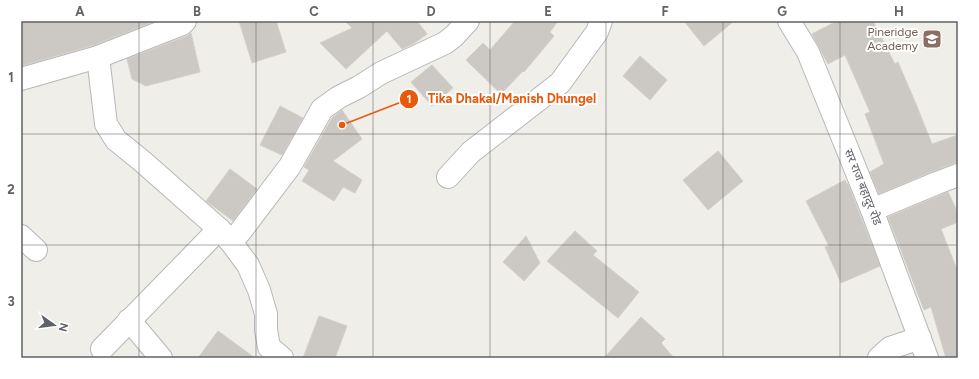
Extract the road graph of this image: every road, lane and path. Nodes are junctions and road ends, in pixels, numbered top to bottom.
1 (185, 21) edge
2 (468, 21) edge
3 (601, 21) edge
4 (789, 21) edge
5 (98, 57) junction
6 (21, 79) edge
7 (958, 175) edge
8 (448, 177) dead end
9 (872, 210) junction
10 (225, 236) junction
11 (129, 320) junction
12 (924, 348) edge
13 (102, 349) dead end
14 (161, 358) edge
15 (282, 358) edge
16 (879, 358) edge

1 - 5 street
2 - 10 street
3 - 8 street
4 - 9 street, सर राज बहादुर रोड
5 - 6 street
5 - 10 street
7 - 9 street
9 - 12 street, सर राज बहादुर रोड
10 - 11 street
10 - 15 street
11 - 13 street
11 - 14 street
12 - 16 street

